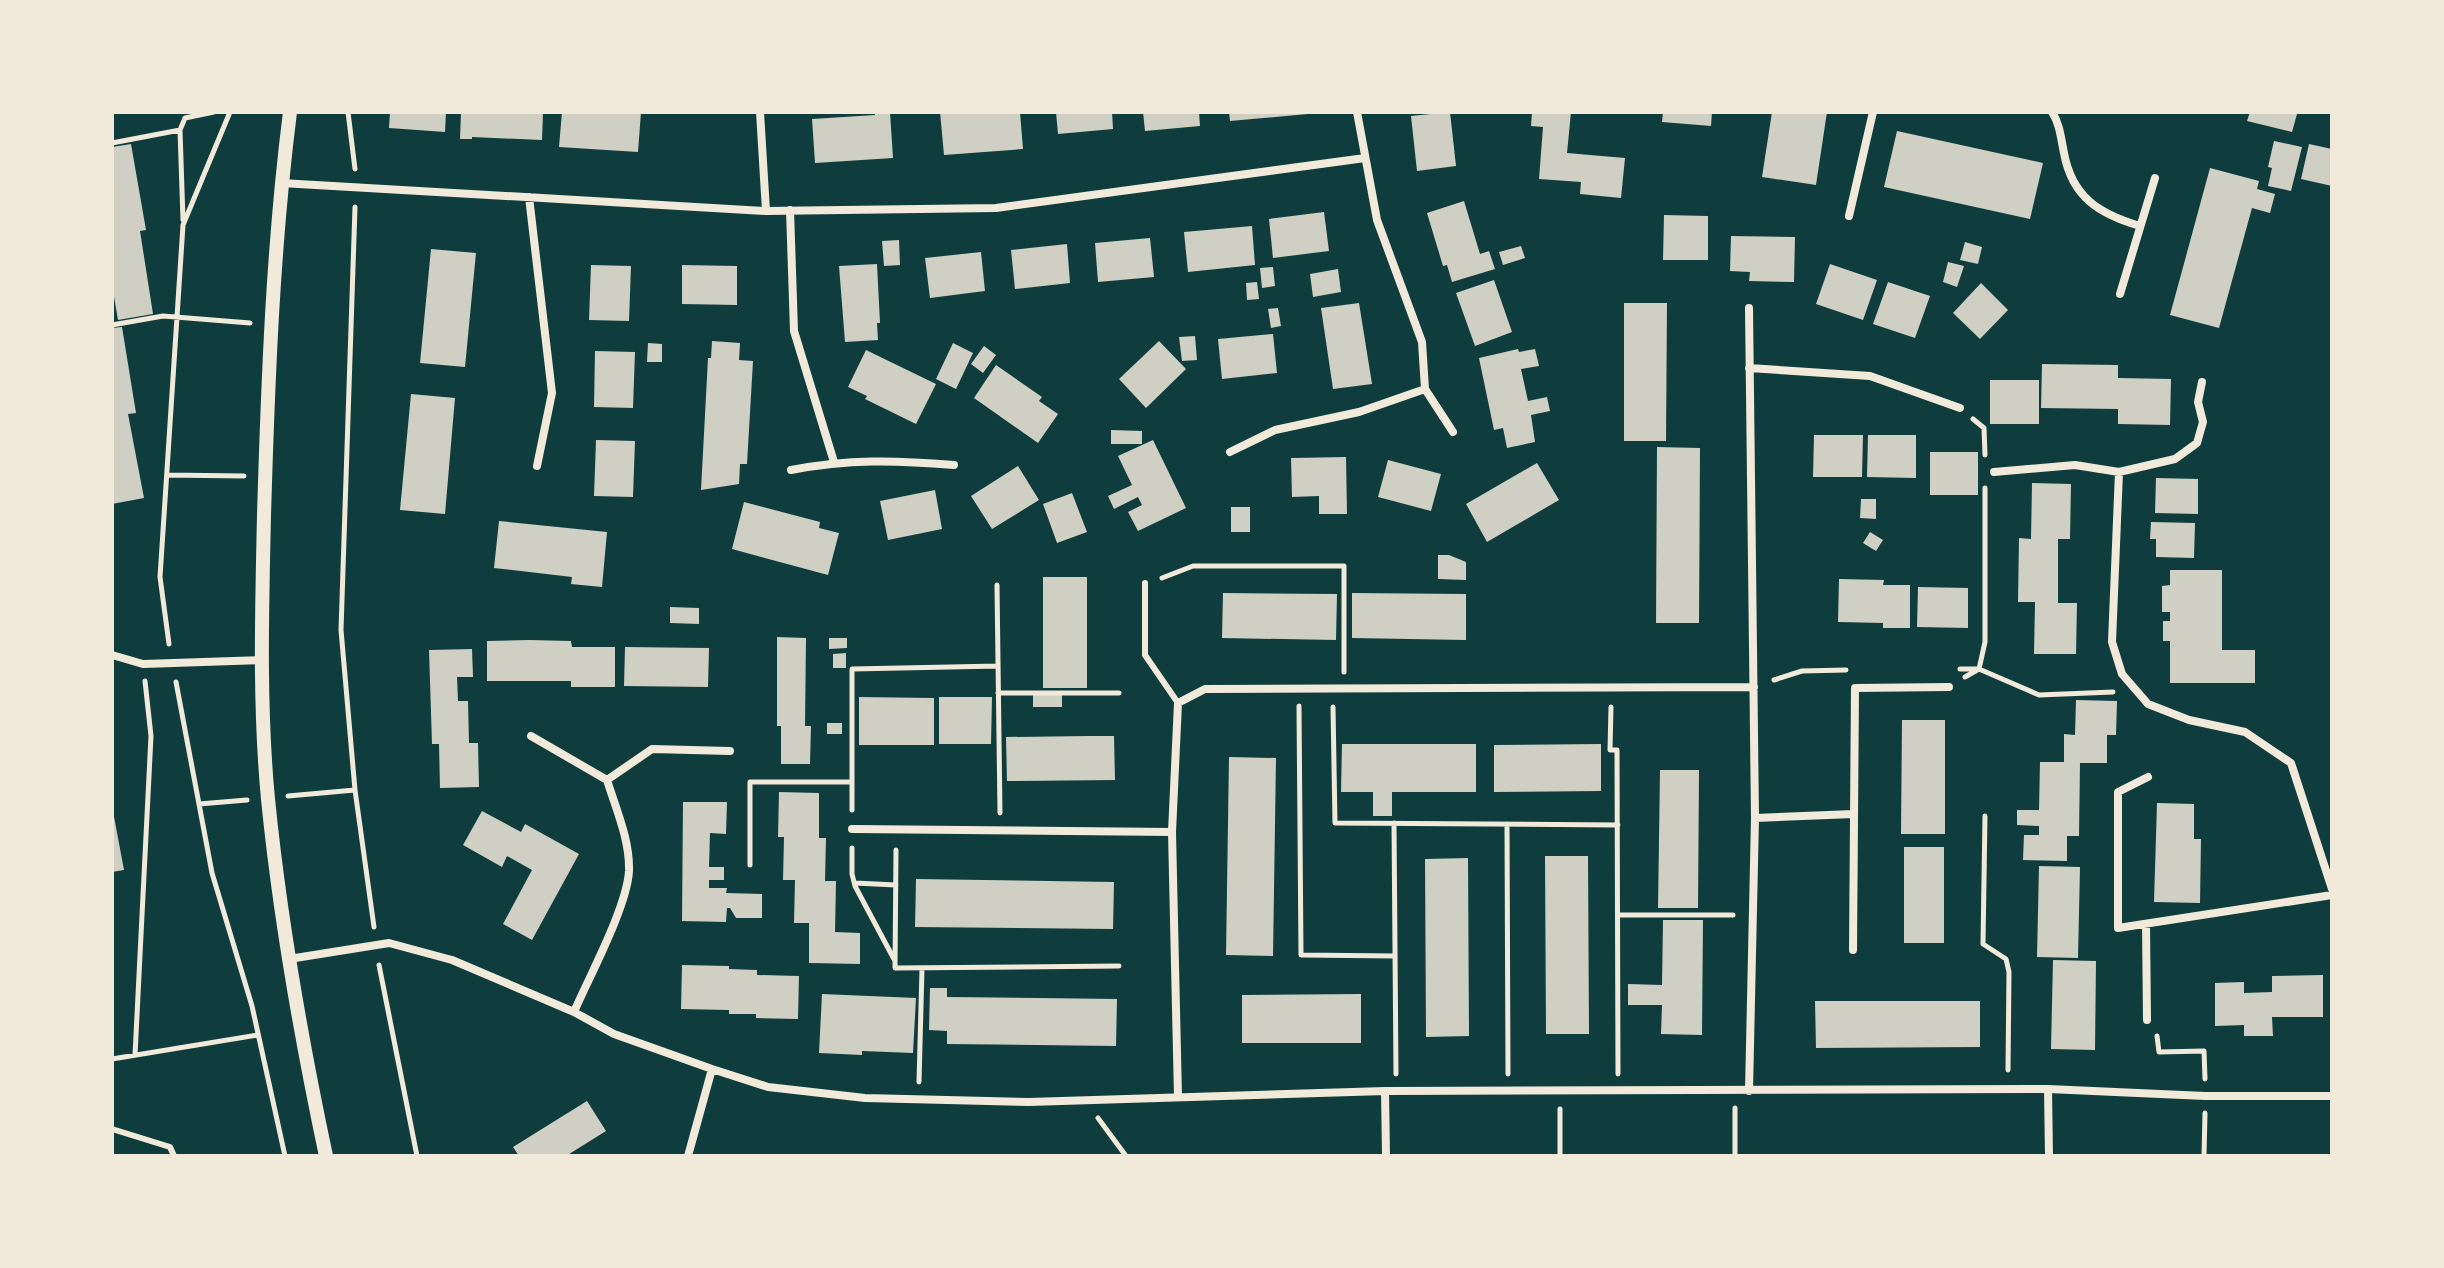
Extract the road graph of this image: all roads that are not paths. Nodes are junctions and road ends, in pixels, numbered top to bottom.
1 (290, 112) edge
2 (760, 112) edge
3 (1357, 112) edge
4 (1873, 112) edge
5 (2052, 112) edge
6 (1365, 158) junction
7 (2155, 178) dead end
8 (281, 183) junction
9 (529, 197) junction
10 (790, 210) junction
11 (766, 211) junction
12 (1849, 216) dead end
13 (2140, 226) junction
14 (2120, 294) dead end
15 (1749, 308) dead end
16 (1749, 368) junction
17 (2202, 382) dead end
18 (1425, 389) junction
19 (1960, 408) road end
20 (1453, 432) dead end
21 (1230, 452) dead end
22 (834, 462) junction
23 (954, 465) dead end
24 (537, 466) dead end
25 (791, 470) dead end
26 (1994, 472) road end
27 (2119, 472) junction
28 (1145, 584) road end
29 (112, 655) edge
30 (261, 660) junction
31 (1754, 687) junction
32 (1949, 687) road end
33 (1178, 703) junction
34 (531, 736) dead end
35 (730, 751) dead end
36 (2148, 777) dead end
37 (607, 780) junction
38 (1853, 814) junction
39 (1755, 818) junction
40 (852, 829) road end
41 (1172, 832) junction
42 (2332, 892) edge
43 (2146, 924) junction
44 (1853, 950) dead end
45 (289, 959) junction
46 (574, 1012) junction
47 (2147, 1020) road end
48 (712, 1069) junction
49 (2048, 1089) junction
50 (1385, 1091) junction
51 (1749, 1091) junction
52 (2332, 1096) edge
53 (1178, 1097) junction
54 (112, 1129) edge
55 (174, 1156) edge
56 (326, 1156) edge
57 (688, 1156) edge
58 (1386, 1156) edge
59 (2049, 1156) edge

1 - 8 street
2 - 11 street
3 - 6 street
4 - 12 street
5 - 13 street
6 - 10 street
6 - 18 street
7 - 13 street
8 - 9 street
8 - 30 street
9 - 11 street
9 - 24 street
10 - 11 street
10 - 22 street
13 - 14 street
15 - 16 street
16 - 19 street
16 - 31 street
17 - 27 street
18 - 20 street
18 - 21 street
22 - 23 street
22 - 25 street
26 - 27 street
27 - 42 street
28 - 33 lane
29 - 30 street
30 - 45 street
31 - 33 street
31 - 39 street
32 - 38 street
33 - 41 street
34 - 37 street
35 - 37 street
36 - 43 street
37 - 46 street
38 - 39 street
38 - 44 street
39 - 51 street
40 - 41 street
41 - 53 street
42 - 43 street
43 - 47 street
45 - 46 street
45 - 56 street
46 - 48 street
48 - 53 street
48 - 57 street
49 - 51 street
49 - 52 street
49 - 59 street
50 - 51 street
50 - 53 street
50 - 58 street
54 - 55 lane

